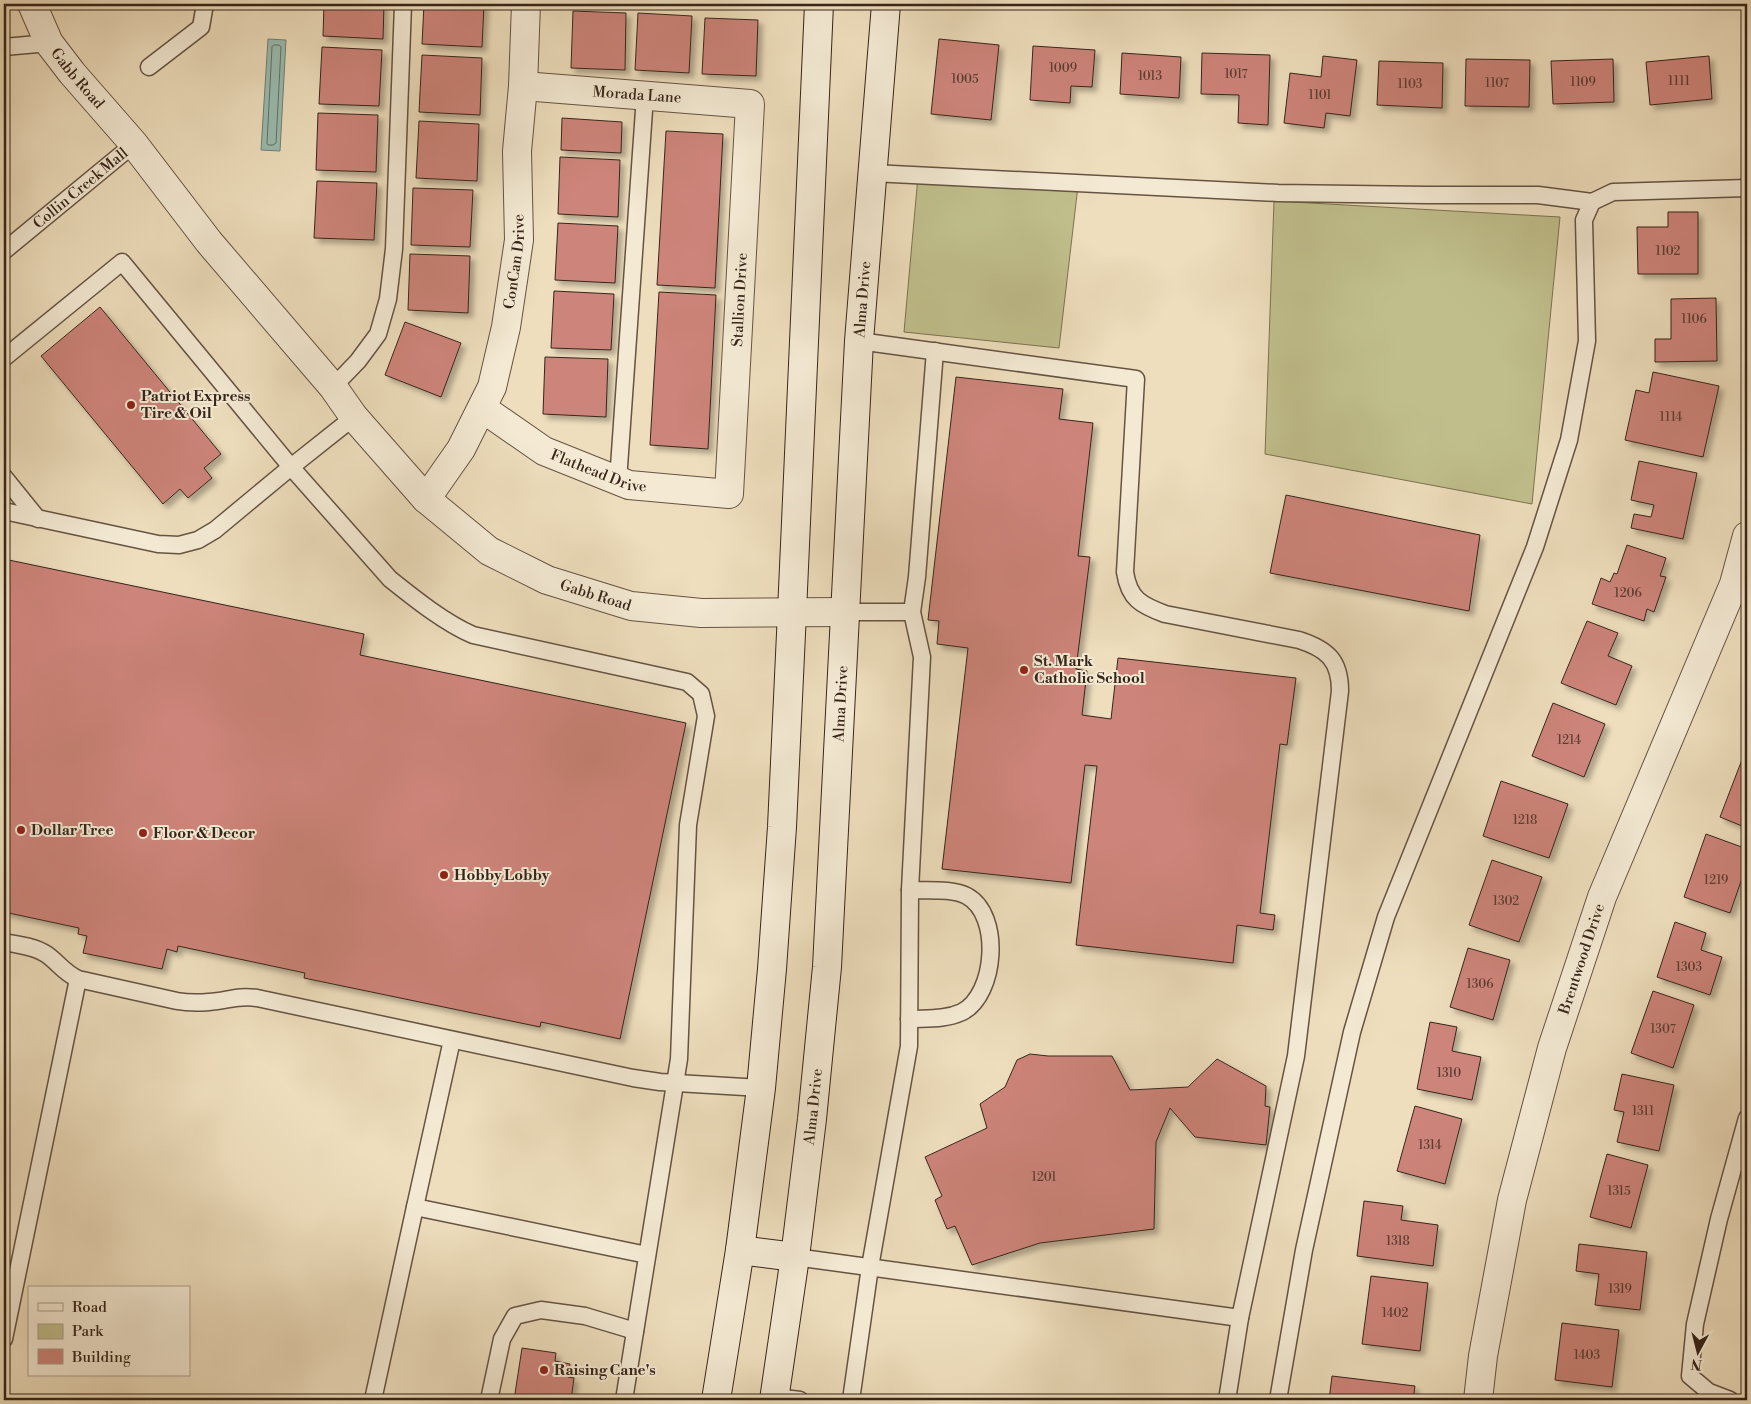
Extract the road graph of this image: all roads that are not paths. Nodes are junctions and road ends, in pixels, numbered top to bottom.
1 (32, 4) edge
2 (205, 4) edge
3 (403, 4) edge
4 (526, 4) edge
5 (819, 4) edge
6 (886, 4) edge
7 (49, 43) junction
8 (4, 47) edge
9 (149, 67) dead end
10 (523, 86) junction
11 (645, 96) junction
12 (750, 104) joint
13 (134, 144) junction
14 (872, 173) junction
15 (1747, 188) edge
16 (1592, 202) junction
17 (4, 251) edge
18 (859, 341) junction
19 (935, 351) junction
20 (4, 358) edge
21 (333, 387) junction
22 (482, 408) junction
23 (354, 417) junction
24 (291, 467) junction
25 (4, 477) edge
26 (618, 481) junction
27 (729, 494) joint
28 (426, 499) junction
29 (4, 511) edge
30 (38, 519) junction
31 (1747, 536) edge
32 (792, 612) junction
33 (846, 612) junction
34 (912, 612) junction
35 (910, 890) junction
36 (4, 942) edge
37 (78, 979) junction
38 (909, 1019) junction
39 (452, 1040) junction
40 (675, 1083) junction
41 (761, 1088) junction
42 (1747, 1118) edge
43 (415, 1207) junction
44 (740, 1250) junction
45 (647, 1255) junction
46 (795, 1257) junction
47 (870, 1267) junction
48 (1240, 1318) junction
49 (635, 1331) junction
50 (4, 1339) edge
51 (783, 1399) edge
52 (373, 1400) edge
53 (489, 1400) edge
54 (624, 1400) edge
55 (716, 1400) edge
56 (851, 1400) edge
57 (1227, 1400) edge
58 (1278, 1400) edge
59 (1478, 1400) edge
60 (1730, 1400) edge

1 - 7 street, Gabb Road
2 - 9 lane
3 - 21 lane
4 - 10 street, ConCan Drive
5 - 32 street
6 - 14 street, Alma Drive
7 - 8 lane
7 - 13 street, Gabb Road
10 - 11 street, Morada Lane
10 - 22 street, ConCan Drive
11 - 12 street, Morada Lane
11 - 26 lane
12 - 27 street, Stallion Drive
13 - 17 lane, Collin Creek Mall
13 - 21 street, Gabb Road
14 - 16 lane
14 - 18 street, Alma Drive
15 - 16 lane
16 - 58 lane
18 - 19 lane
18 - 33 street, Alma Drive
19 - 34 lane
19 - 48 lane
20 - 24 lane
21 - 23 street, Gabb Road
22 - 26 street, Flathead Drive
22 - 28 street, ConCan Drive
23 - 24 lane
23 - 28 street, Gabb Road
24 - 30 lane
24 - 40 lane
25 - 30 lane
26 - 27 street, Flathead Drive
28 - 32 street, Gabb Road
29 - 30 lane
31 - 59 street, Brentwood Drive
32 - 33 street, Gabb Road
32 - 41 street
33 - 34 lane
33 - 46 street, Alma Drive
34 - 35 lane
35 - 38 lane
35 - 38 lane
36 - 37 lane
37 - 39 lane
37 - 50 lane
38 - 47 lane
39 - 40 lane
39 - 43 lane
40 - 41 lane
40 - 45 lane
41 - 44 street
42 - 60 lane
43 - 45 lane
43 - 52 lane
44 - 46 street
44 - 55 street
45 - 49 lane
46 - 47 lane
46 - 51 street, Alma Drive
47 - 48 lane
47 - 56 lane
48 - 57 lane
49 - 53 lane
49 - 54 lane

